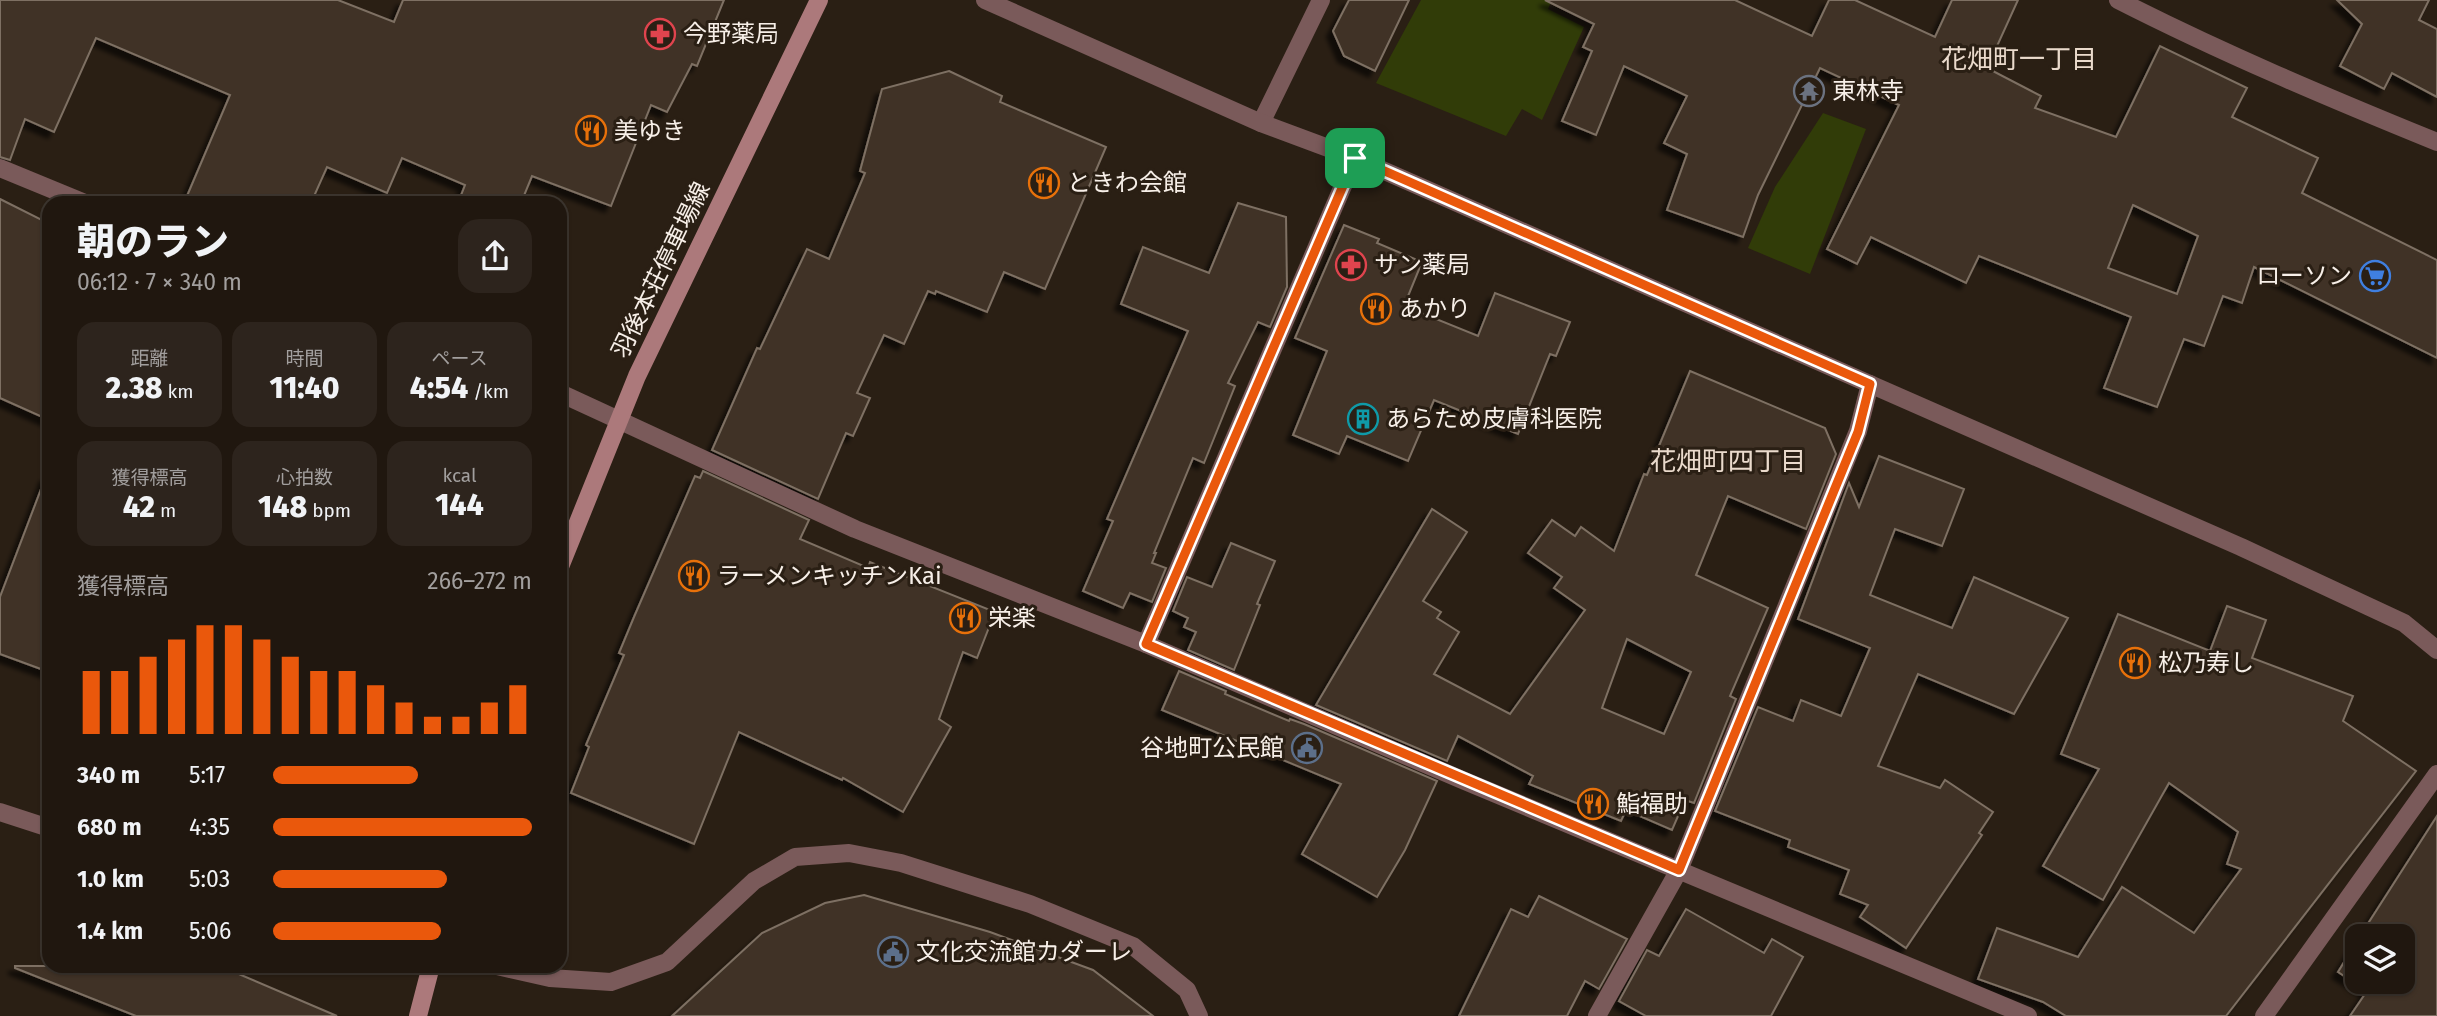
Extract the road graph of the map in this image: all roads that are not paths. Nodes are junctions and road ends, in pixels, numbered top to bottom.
1 (819, 0) edge
2 (985, 0) edge
3 (1321, 0) edge
4 (2118, 0) edge
5 (1261, 123) junction
6 (2437, 142) edge
7 (1355, 158) junction
8 (0, 168) edge
9 (68, 196) edge
10 (1870, 384) junction
11 (567, 396) edge
12 (618, 419) junction
13 (567, 549) edge
14 (1146, 644) junction
15 (2437, 650) edge
16 (2437, 774) edge
17 (0, 811) edge
18 (42, 826) edge
19 (1679, 870) junction
20 (429, 973) edge
21 (528, 973) edge
22 (418, 1016) edge
23 (1199, 1016) edge
24 (1597, 1016) edge
25 (2028, 1016) edge
26 (2264, 1016) edge

1 - 12 main road, 羽後本荘停車場線
2 - 5 street
3 - 5 street
4 - 6 street
5 - 7 street
7 - 10 street
7 - 14 street
8 - 9 street
10 - 15 street
10 - 19 street
11 - 12 street
12 - 13 main road, 羽後本荘停車場線
12 - 14 street
14 - 19 street
16 - 26 street
17 - 18 street
19 - 24 street
19 - 25 street
20 - 22 main road
21 - 23 street

